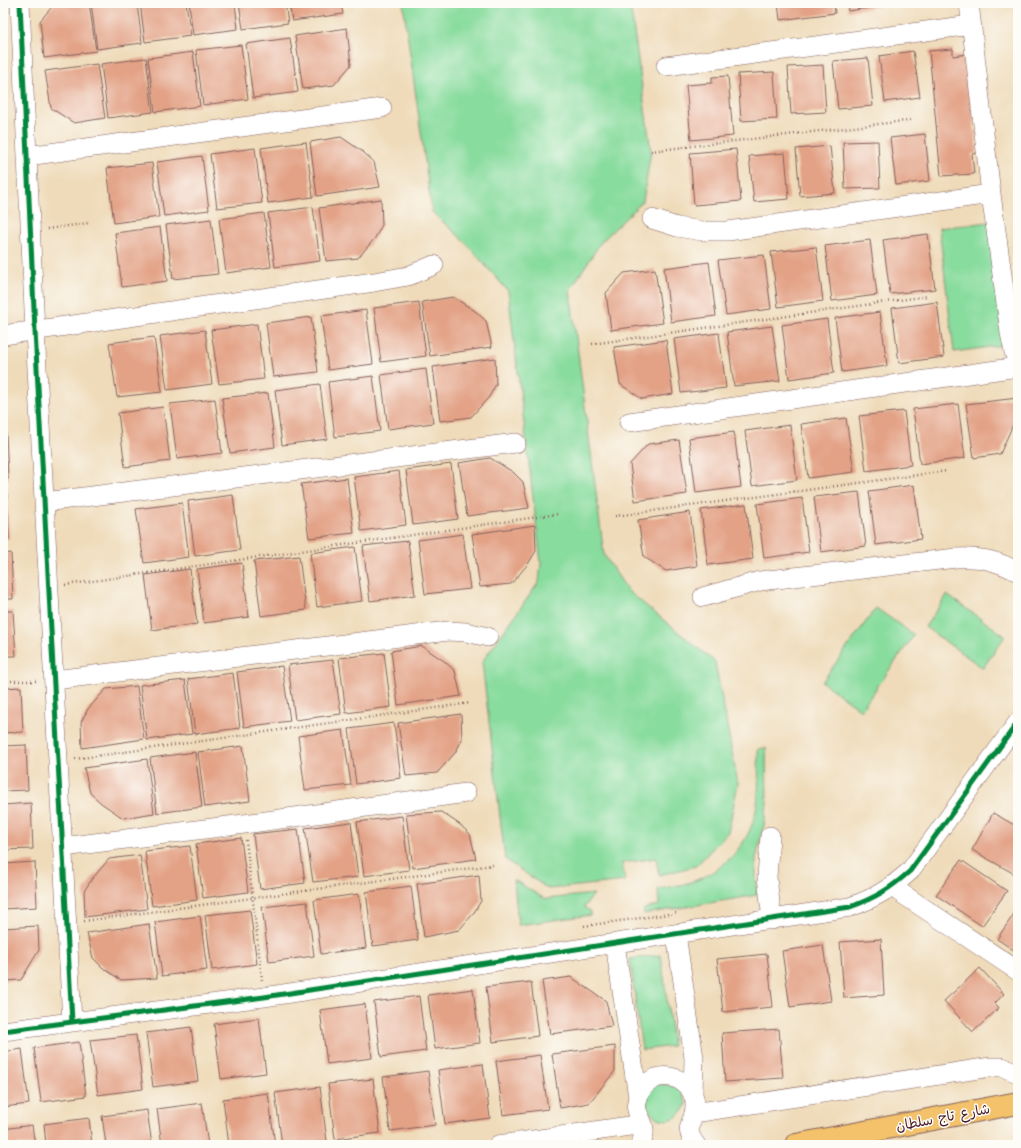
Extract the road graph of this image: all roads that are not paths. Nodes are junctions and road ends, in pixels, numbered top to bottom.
1 (20, 3) edge
2 (969, 3) edge
3 (971, 25) junction
4 (666, 66) dead end
5 (382, 108) dead end
6 (27, 156) junction
7 (991, 194) junction
8 (652, 219) dead end
9 (434, 265) dead end
10 (35, 331) junction
11 (3, 335) edge
12 (1018, 365) edge
13 (629, 422) dead end
14 (516, 442) dead end
15 (44, 502) junction
16 (1018, 572) edge
17 (703, 597) dead end
18 (488, 637) dead end
19 (54, 680) junction
20 (1018, 722) edge
21 (466, 793) dead end
22 (770, 836) dead end
23 (63, 847) junction
24 (892, 887) junction
25 (772, 920) junction
26 (676, 934) junction
27 (615, 944) junction
28 (1018, 971) edge
29 (72, 1022) junction
30 (3, 1031) edge
31 (1018, 1072) edge
32 (693, 1093) junction
33 (638, 1097) junction
34 (1018, 1103) edge
35 (694, 1113) junction
36 (643, 1124) junction
37 (498, 1145) edge
38 (640, 1145) edge
39 (696, 1145) edge
40 (796, 1145) edge

1 - 6 street
2 - 3 street
3 - 4 street
3 - 7 street
5 - 6 street
6 - 10 street
7 - 8 street
7 - 12 street
9 - 10 street
10 - 11 street
10 - 15 street
12 - 13 street
14 - 15 street
15 - 19 street
16 - 17 street
18 - 19 street
19 - 23 street
20 - 24 street
21 - 23 street
22 - 25 street
23 - 29 street
24 - 25 street
24 - 28 street
25 - 26 street
26 - 27 street
26 - 32 street
27 - 29 street
27 - 33 street
29 - 30 street
31 - 35 street
32 - 33 street
32 - 35 street
33 - 36 street
34 - 40 main road, شارع تاج سلطان
35 - 39 street
36 - 37 street
36 - 38 street

